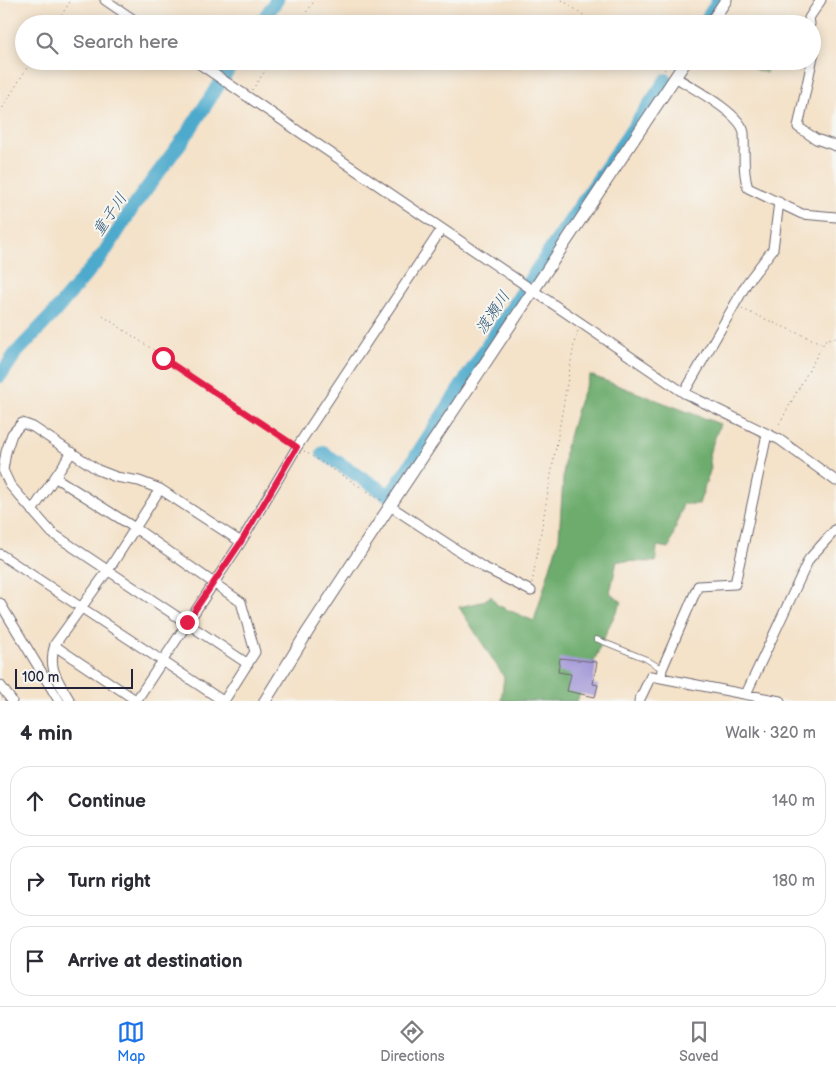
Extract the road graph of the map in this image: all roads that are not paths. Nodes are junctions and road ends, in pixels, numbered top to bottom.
1 (105, 0) edge
2 (726, 0) edge
3 (820, 0) edge
4 (127, 15) edge
5 (716, 15) edge
6 (811, 15) edge
7 (208, 70) edge
8 (680, 70) edge
9 (810, 70) edge
10 (675, 77) junction
11 (836, 146) edge
12 (780, 202) junction
13 (836, 217) edge
14 (441, 230) junction
15 (532, 291) junction
16 (684, 392) junction
17 (770, 435) junction
18 (72, 452) junction
19 (2, 473) edge
20 (56, 478) junction
21 (836, 481) edge
22 (160, 489) junction
23 (390, 506) junction
24 (32, 511) junction
25 (134, 528) junction
26 (836, 530) edge
27 (241, 542) junction
28 (0, 554) edge
29 (109, 569) junction
30 (214, 582) junction
31 (530, 591) road end
32 (0, 603) edge
33 (82, 608) junction
34 (187, 622) junction
35 (596, 639) dead end
36 (55, 646) junction
37 (162, 662) junction
38 (248, 664) junction
39 (661, 673) junction
40 (0, 685) edge
41 (746, 694) junction
42 (12, 701) edge
43 (59, 701) edge
44 (70, 701) edge
45 (137, 701) edge
46 (223, 701) edge
47 (265, 701) edge
48 (639, 701) edge
49 (780, 701) edge

1 - 4 street
2 - 5 street
3 - 6 street
7 - 14 street
8 - 10 street
9 - 11 street
10 - 12 street
10 - 15 street
12 - 13 street
12 - 16 street
14 - 15 street
14 - 27 street
15 - 16 street
15 - 23 street
16 - 17 street
17 - 21 street
17 - 39 street
18 - 19 street
18 - 20 street
18 - 22 street
19 - 24 street
20 - 24 street
20 - 25 street
22 - 25 street
22 - 27 street
23 - 31 street
23 - 47 street
24 - 29 street
25 - 29 street
25 - 30 street
26 - 41 street
27 - 30 street
28 - 33 street
29 - 33 street
29 - 34 street
30 - 34 street
30 - 38 street
32 - 43 street
33 - 36 street
33 - 37 street
34 - 37 street
34 - 38 street
35 - 39 lane
36 - 44 street
36 - 45 street
37 - 45 street
37 - 46 street
38 - 46 street
39 - 41 street
39 - 48 street
40 - 42 street
41 - 49 street

